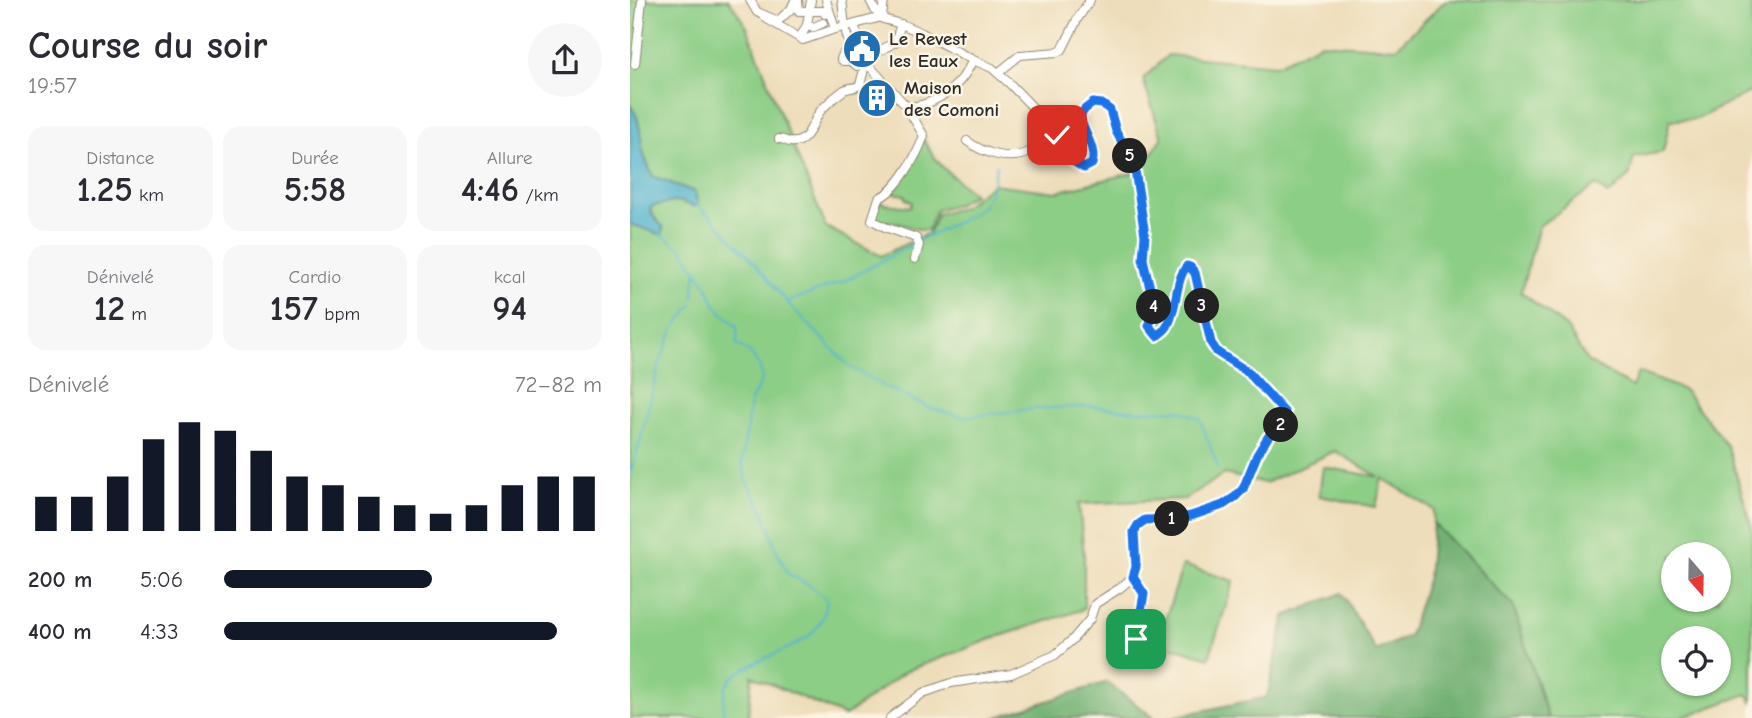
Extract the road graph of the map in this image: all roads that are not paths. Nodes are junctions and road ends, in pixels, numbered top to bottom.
1 (642, 0) edge
2 (750, 0) edge
3 (797, 0) edge
4 (811, 0) edge
5 (842, 0) edge
6 (870, 0) edge
7 (884, 0) edge
8 (1090, 0) edge
9 (810, 11) junction
10 (828, 14) edge
11 (768, 18) junction
12 (878, 18) junction
13 (901, 24) junction
14 (849, 26) junction
15 (804, 33) junction
16 (861, 43) dead end
17 (852, 49) junction
18 (973, 60) junction
19 (864, 61) junction
20 (635, 64) dead end
21 (998, 73) junction
22 (906, 107) junction
23 (1054, 131) junction
24 (779, 139) dead end
25 (967, 141) dead end
26 (915, 259) dead end
27 (1133, 577) junction
28 (1165, 653) dead end
29 (890, 718) edge

1 - 20 street
2 - 11 street
3 - 9 street
3 - 11 street
4 - 9 street
5 - 14 street
6 - 12 street
7 - 12 street
8 - 21 street
9 - 10 street
9 - 15 street
10 - 14 street
10 - 15 street
10 - 15 street
11 - 15 street
12 - 13 street
12 - 14 street
13 - 18 street
13 - 19 street
14 - 16 street
14 - 17 street
17 - 19 street
17 - 19 street
18 - 21 street
18 - 22 street
19 - 22 street
19 - 24 street
21 - 23 street
22 - 26 street
23 - 25 street
23 - 27 street
27 - 28 street
27 - 29 street

